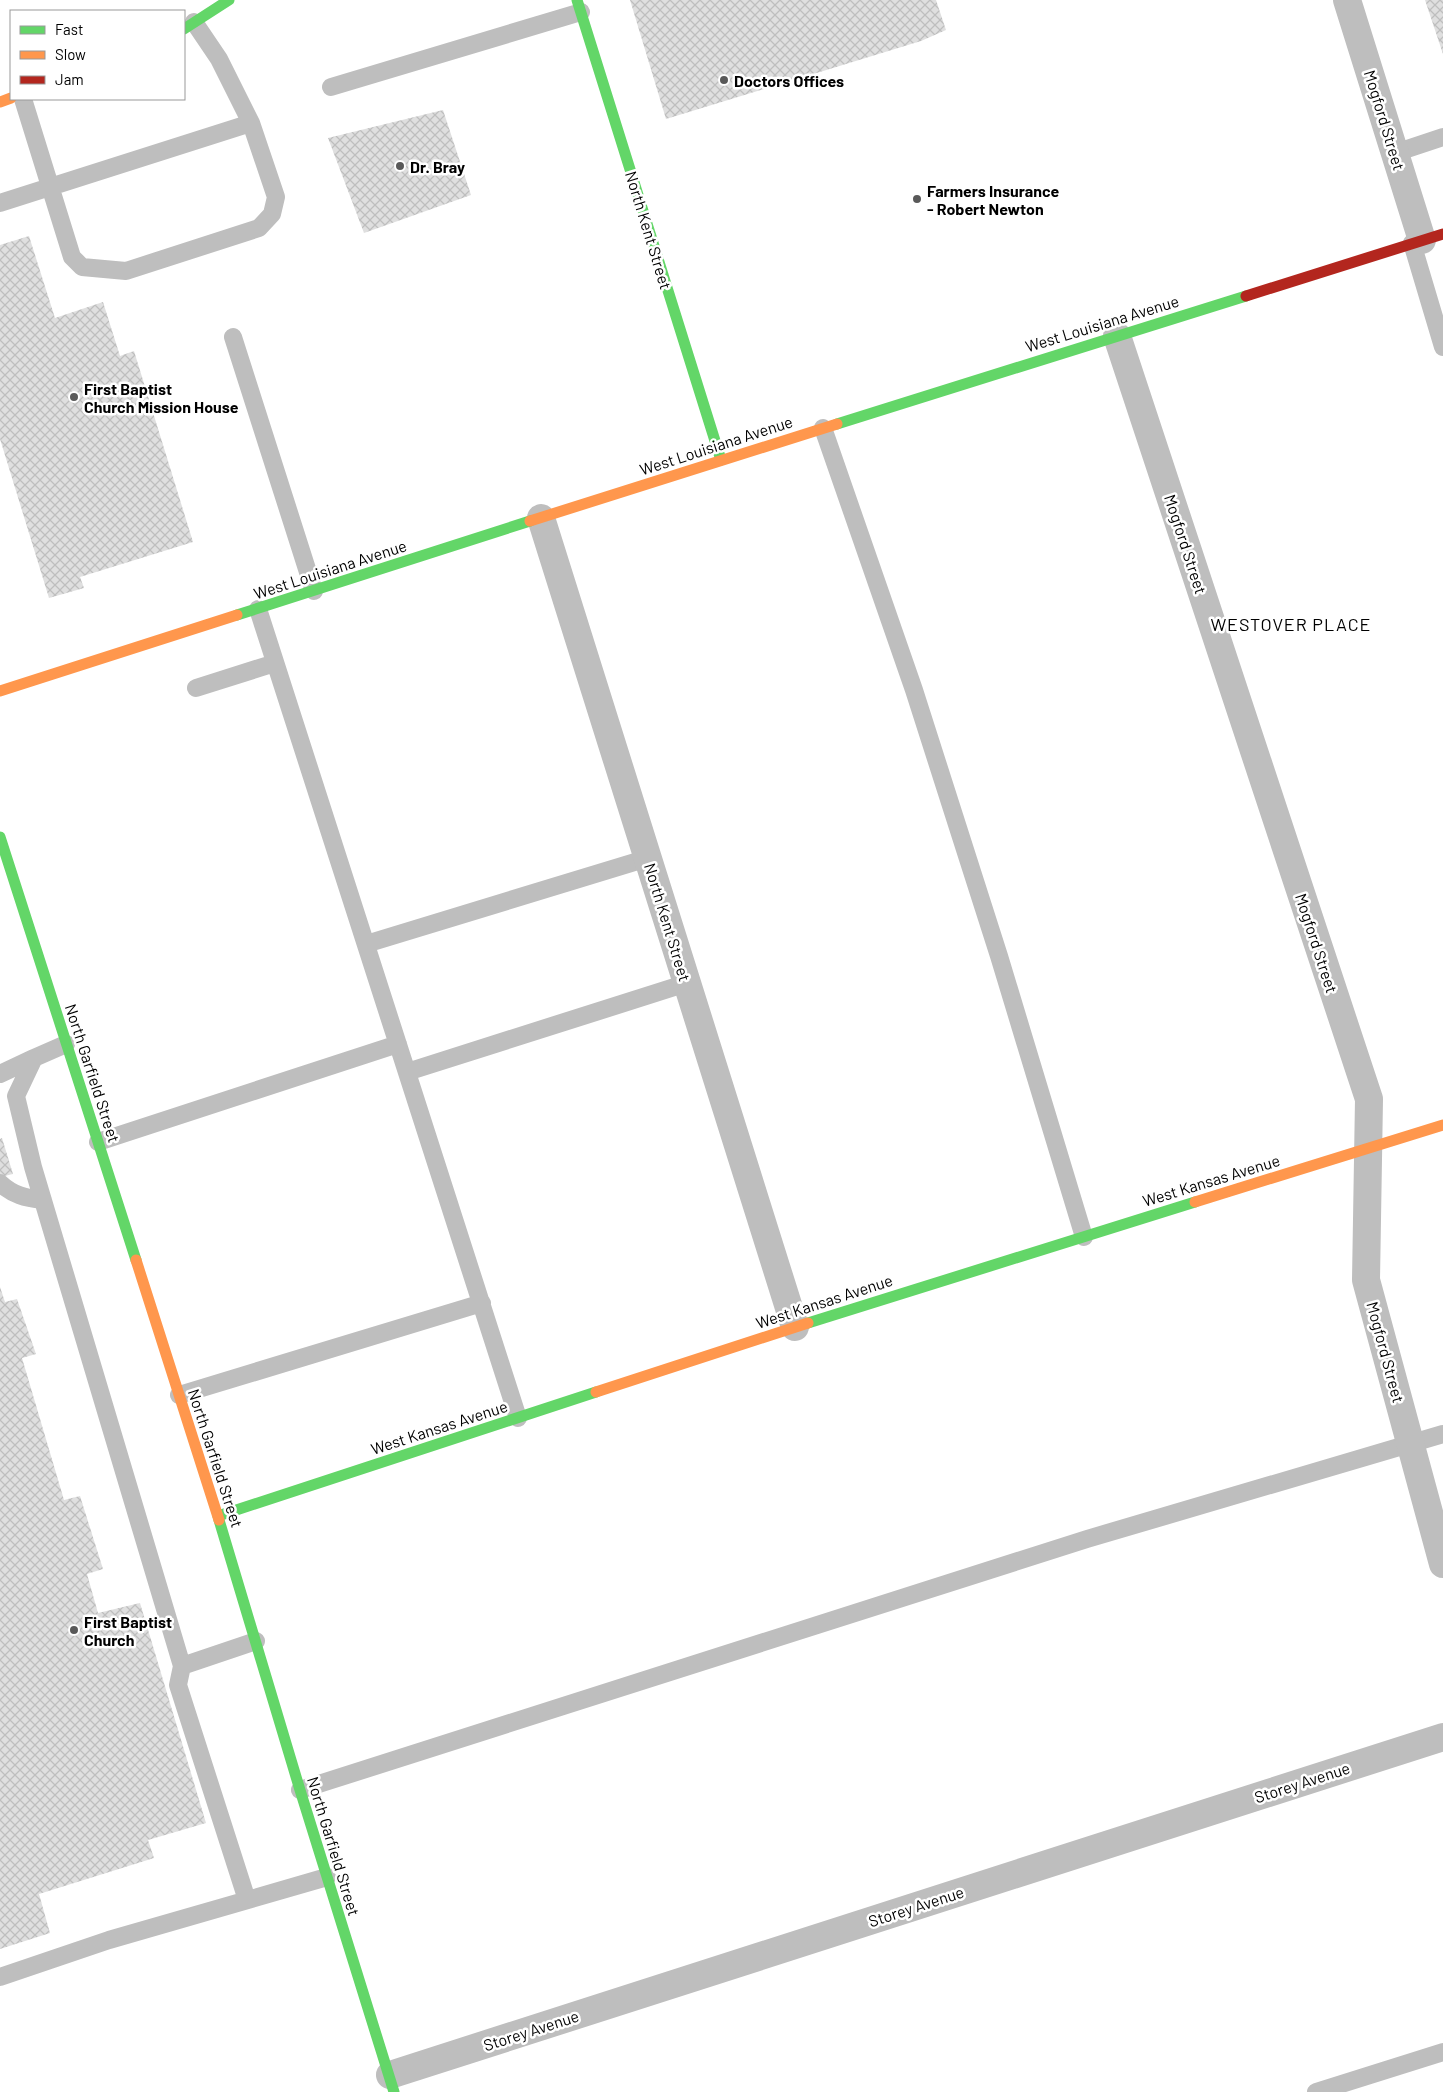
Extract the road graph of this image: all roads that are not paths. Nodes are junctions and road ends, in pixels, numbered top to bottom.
1 (229, 0) edge
2 (1347, 0) edge
3 (579, 6) edge
4 (189, 26) edge
5 (331, 88) dead end
6 (22, 100) edge
7 (251, 123) junction
8 (1443, 137) edge
9 (1395, 153) junction
10 (50, 187) junction
11 (0, 202) edge
12 (1426, 239) edge
13 (1117, 336) junction
14 (233, 337) dead end
15 (1443, 347) edge
16 (823, 428) junction
17 (722, 460) junction
18 (542, 518) junction
19 (314, 591) junction
20 (258, 609) junction
21 (275, 664) junction
22 (196, 688) dead end
23 (0, 691) edge
24 (0, 837) edge
25 (648, 858) junction
26 (366, 944) junction
27 (687, 983) junction
28 (66, 1044) junction
29 (398, 1044) junction
30 (34, 1058) junction
31 (407, 1072) junction
32 (0, 1074) edge
33 (1443, 1125) edge
34 (98, 1142) junction
35 (1368, 1149) junction
36 (0, 1183) edge
37 (43, 1200) junction
38 (1084, 1237) junction
39 (482, 1303) junction
40 (795, 1326) junction
41 (179, 1396) junction
42 (518, 1418) junction
43 (1443, 1434) edge
44 (1410, 1444) junction
45 (218, 1516) junction
46 (1443, 1564) edge
47 (256, 1640) junction
48 (182, 1666) junction
49 (1443, 1737) edge
50 (300, 1790) junction
51 (327, 1877) junction
52 (247, 1900) junction
53 (0, 1977) edge
54 (1443, 2052) edge
55 (392, 2084) edge
56 (1316, 2092) edge

1 - 4 street
2 - 9 street, Mogford Street
3 - 5 lane
3 - 17 street, North Kent Street
4 - 7 lane
6 - 10 lane
7 - 10 lane
7 - 10 lane
8 - 9 lane
9 - 12 street, Mogford Street
10 - 11 lane
12 - 13 street, West Louisiana Avenue
12 - 15 lane
13 - 16 street, West Louisiana Avenue
13 - 35 street, Mogford Street
14 - 19 lane
16 - 17 street, West Louisiana Avenue
16 - 38 lane
17 - 18 street, West Louisiana Avenue
18 - 19 street, West Louisiana Avenue
18 - 25 street, North Kent Street
19 - 20 street, West Louisiana Avenue
20 - 21 lane
20 - 23 street, West Louisiana Avenue
21 - 22 lane
21 - 26 lane
24 - 28 street, North Garfield Street
25 - 26 lane
25 - 27 street, North Kent Street
26 - 29 lane
27 - 31 lane
27 - 40 street, North Kent Street
28 - 30 lane
28 - 34 street, North Garfield Street
29 - 31 lane
29 - 34 lane
30 - 32 lane
30 - 37 lane
31 - 39 lane
33 - 35 street, West Kansas Avenue
34 - 41 street, North Garfield Street
35 - 38 street, West Kansas Avenue
35 - 44 street, Mogford Street
36 - 37 lane
37 - 48 lane
38 - 40 street, West Kansas Avenue
39 - 41 lane
39 - 42 lane
40 - 42 street, West Kansas Avenue
41 - 45 street, North Garfield Street
42 - 45 street, West Kansas Avenue
43 - 44 lane
44 - 46 street, Mogford Street
44 - 50 lane
45 - 47 street, North Garfield Street
47 - 48 lane
47 - 50 street, North Garfield Street
48 - 52 lane
49 - 55 street, Storey Avenue
50 - 51 street, North Garfield Street
51 - 52 lane
51 - 55 street, North Garfield Street
52 - 53 lane
54 - 56 lane

